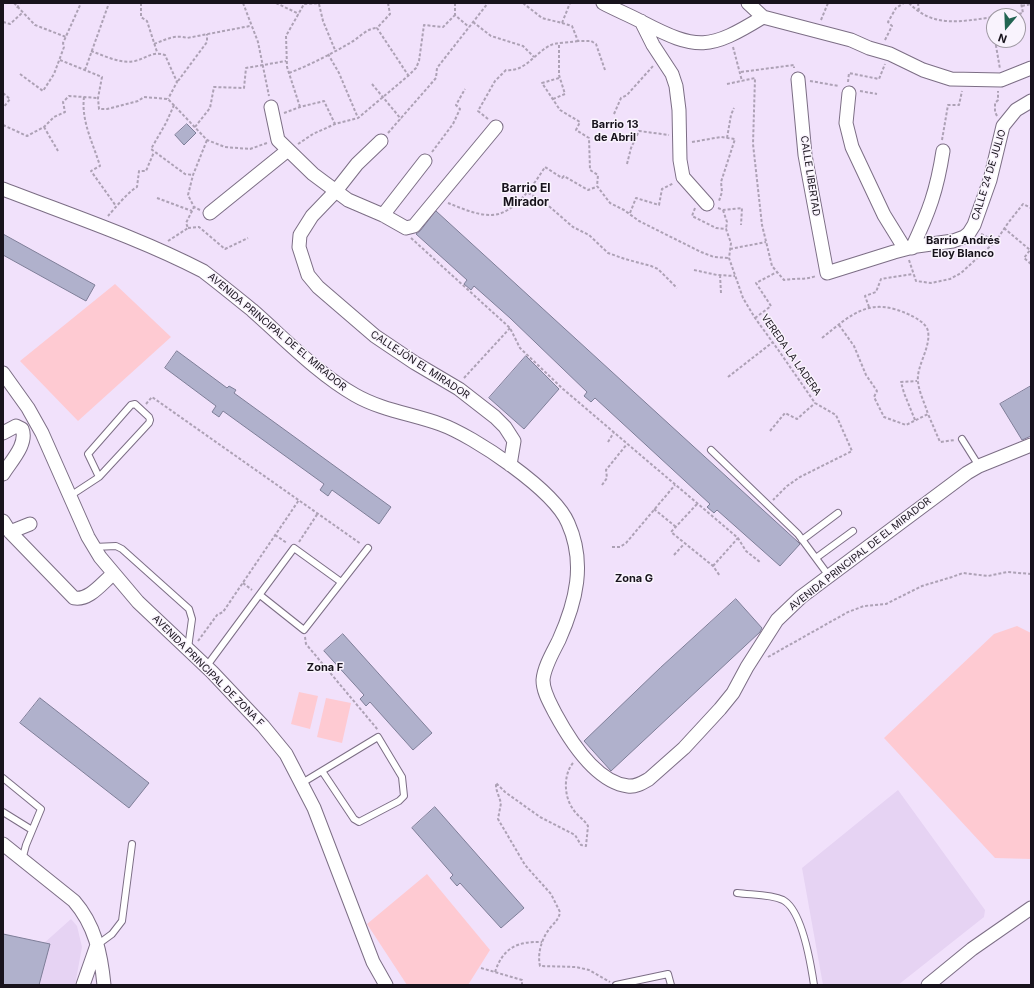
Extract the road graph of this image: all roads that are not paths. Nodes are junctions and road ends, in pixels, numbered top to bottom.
1 (604, 3) edge
2 (748, 3) edge
3 (763, 17) junction
4 (641, 21) junction
5 (1031, 68) edge
6 (798, 79) road end
7 (848, 90) road end
8 (1031, 101) edge
9 (272, 113) road end
10 (496, 127) road end
11 (381, 141) road end
12 (288, 150) junction
13 (943, 151) road end
14 (425, 161) road end
15 (3, 189) edge
16 (335, 192) junction
17 (712, 206) road end
18 (210, 213) dead end
19 (383, 215) junction
20 (908, 248) junction
21 (827, 272) joint
22 (3, 373) edge
23 (3, 434) edge
24 (962, 439) road end
25 (1031, 445) edge
26 (711, 450) dead end
27 (510, 465) junction
28 (978, 466) junction
29 (3, 474) edge
30 (99, 477) junction
31 (70, 497) junction
32 (838, 513) dead end
33 (30, 524) dead end
34 (6, 527) edge
35 (853, 531) dead end
36 (802, 540) junction
37 (94, 547) junction
38 (368, 548) road end
39 (816, 558) junction
40 (113, 574) junction
41 (829, 576) junction
42 (341, 582) junction
43 (260, 595) junction
44 (189, 651) junction
45 (206, 667) junction
46 (322, 771) junction
47 (3, 778) edge
48 (302, 783) junction
49 (3, 812) edge
50 (32, 830) junction
51 (3, 844) edge
52 (132, 844) dead end
53 (22, 860) junction
54 (737, 893) dead end
55 (1031, 908) edge
56 (97, 945) junction
57 (643, 982) edge
58 (616, 984) edge
59 (82, 985) edge
60 (104, 985) edge
61 (386, 985) edge
62 (671, 985) edge
63 (814, 985) edge
64 (928, 985) edge

1 - 4 street
2 - 3 street
3 - 4 street
3 - 5 street
4 - 17 street
6 - 21 street, CALLE LIBERTAD
7 - 20 street
8 - 20 street, CALLE 24 DE JULIO
9 - 12 street
10 - 19 street
11 - 16 street, CALLEJÓN EL MIRADOR
12 - 16 street
12 - 18 street
13 - 20 street
14 - 19 street
15 - 27 street, AVENIDA PRINCIPAL DE EL MIRADOR
16 - 19 street
16 - 27 street, CALLEJÓN EL MIRADOR
20 - 21 street, CALLE 24 DE JULIO
22 - 31 street, AVENIDA PRINCIPAL DE ZONA F
23 - 29 street
24 - 28 lane
25 - 28 street, AVENIDA PRINCIPAL DE EL MIRADOR
26 - 36 lane
27 - 41 street, AVENIDA PRINCIPAL DE EL MIRADOR
28 - 41 street, AVENIDA PRINCIPAL DE EL MIRADOR
30 - 30 lane
30 - 31 lane
31 - 37 street, AVENIDA PRINCIPAL DE ZONA F
32 - 36 lane
33 - 34 street
34 - 40 street
35 - 39 lane
36 - 39 lane
37 - 40 street, AVENIDA PRINCIPAL DE ZONA F
37 - 44 lane
38 - 42 lane
39 - 41 lane
40 - 44 street, AVENIDA PRINCIPAL DE ZONA F
42 - 43 lane
42 - 43 lane
43 - 45 lane
44 - 45 street, AVENIDA PRINCIPAL DE ZONA F
45 - 48 street, AVENIDA PRINCIPAL DE ZONA F
46 - 46 lane
46 - 48 lane
47 - 50 lane
48 - 61 street, AVENIDA PRINCIPAL DE ZONA F
49 - 50 lane
50 - 53 lane
51 - 53 street
52 - 56 lane
53 - 56 street
54 - 63 lane
55 - 64 street
56 - 59 street
56 - 60 street
57 - 58 lane
57 - 62 lane

